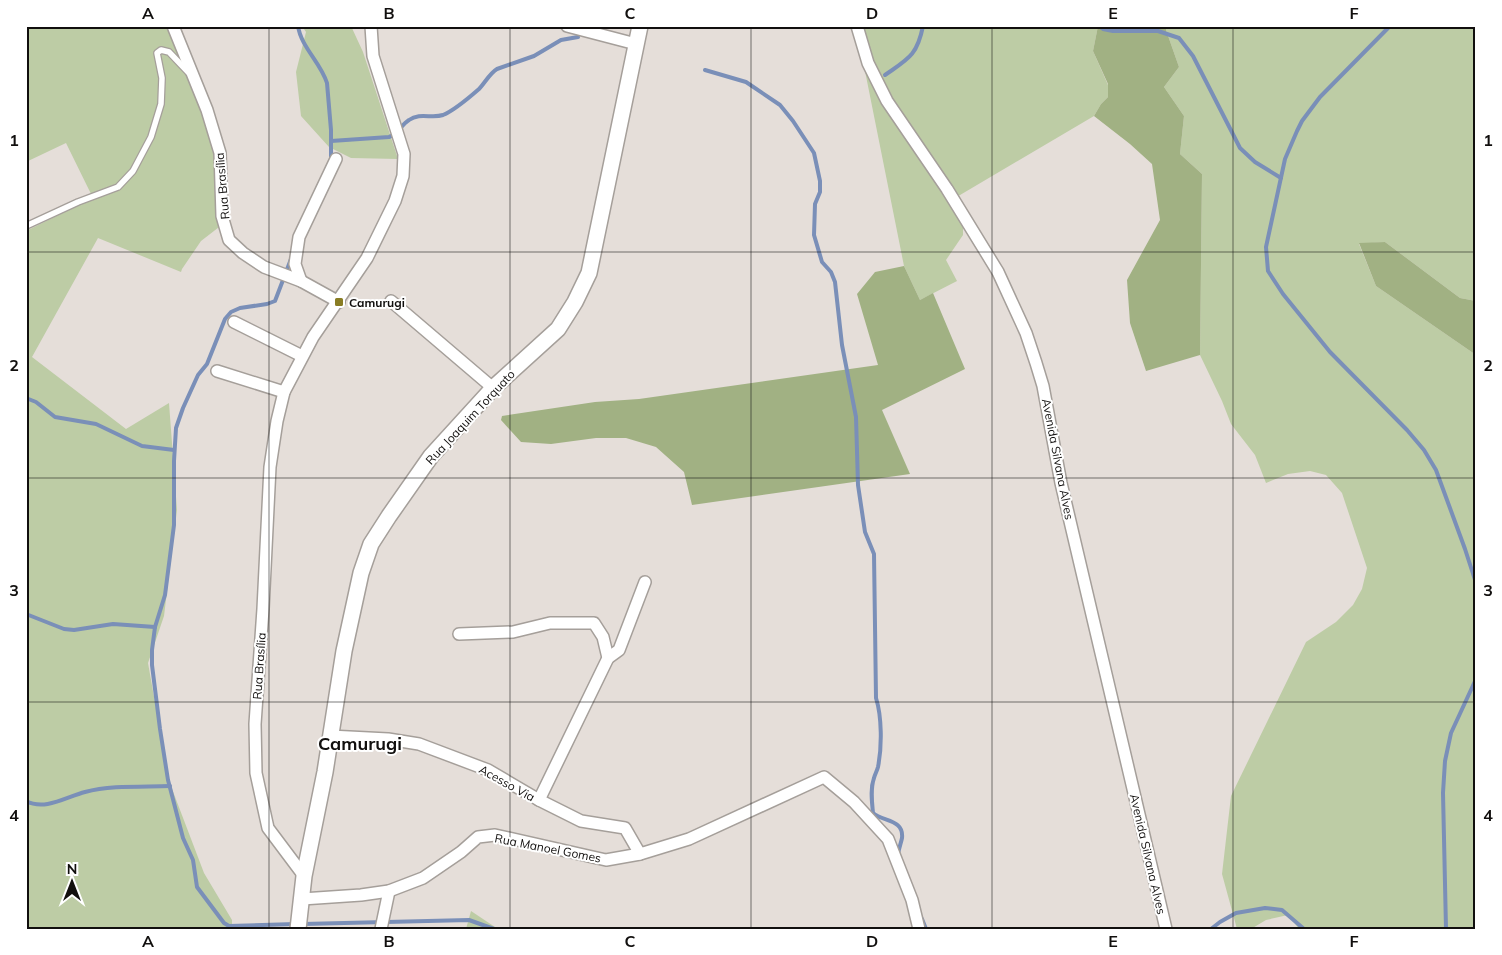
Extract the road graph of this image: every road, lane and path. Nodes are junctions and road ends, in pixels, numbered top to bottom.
1 (173, 26) edge
2 (371, 26) edge
3 (567, 26) edge
4 (640, 26) edge
5 (857, 26) edge
6 (636, 44) junction
7 (192, 75) junction
8 (336, 159) dead end
9 (26, 226) edge
10 (301, 281) junction
11 (391, 301) dead end
12 (339, 302) junction
13 (234, 322) dead end
14 (302, 356) junction
15 (217, 371) dead end
16 (493, 388) junction
17 (284, 392) junction
18 (645, 582) dead end
19 (458, 634) dead end
20 (608, 658) junction
21 (330, 736) junction
22 (539, 800) junction
23 (640, 854) junction
24 (304, 876) junction
25 (389, 891) junction
26 (302, 899) junction
27 (298, 929) edge
28 (381, 929) edge
29 (919, 929) edge
30 (1166, 929) edge

1 - 7 street, Rua Brasília
2 - 12 street, Rua Brasília
3 - 6 street
4 - 6 street, Rua Joaquim Torquato
5 - 30 street, Avenida Silvana Alves
6 - 16 street, Rua Joaquim Torquato
7 - 9 lane
7 - 10 street, Rua Brasília
8 - 10 street
10 - 12 street, Rua Brasília
11 - 16 street
12 - 14 street, Rua Brasília
13 - 14 street
14 - 17 street, Rua Brasília
15 - 17 street
16 - 21 street, Rua Joaquim Torquato
17 - 24 street, Rua Brasília
18 - 20 street
19 - 20 street
20 - 22 street
21 - 22 street, Acesso Via
21 - 24 street, Rua Joaquim Torquato
22 - 23 street, Acesso Via
23 - 25 street, Rua Manoel Gomes
23 - 29 street, Rua Manoel Gomes
24 - 26 street
25 - 26 street, Rua Manoel Gomes
25 - 28 street
26 - 27 street

